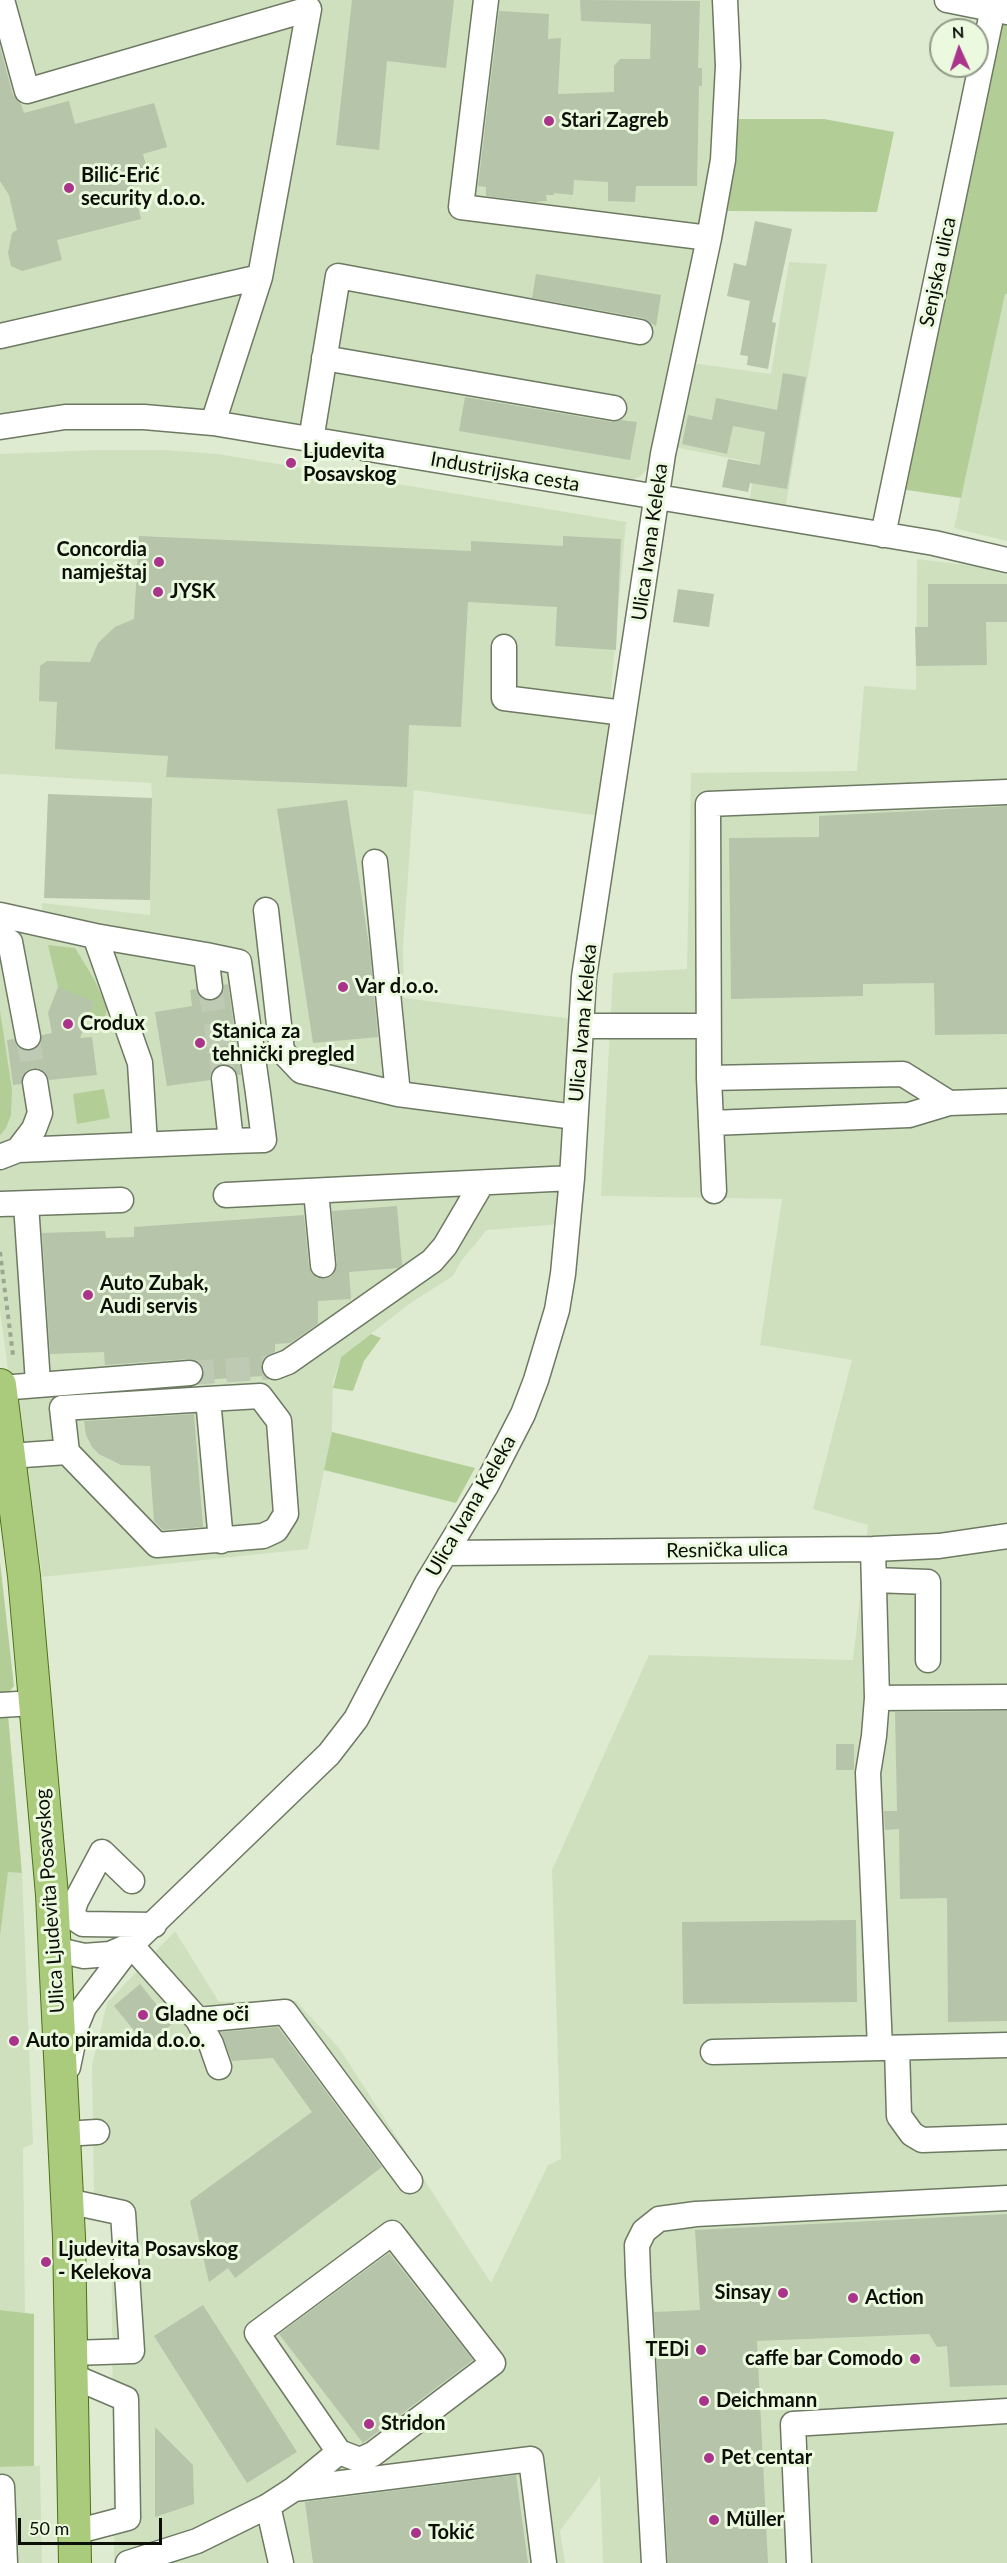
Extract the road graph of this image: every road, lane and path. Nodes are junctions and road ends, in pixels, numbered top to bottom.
1 (2, 0) edge
2 (486, 0) edge
3 (725, 0) edge
4 (946, 0) edge
5 (1000, 10) edge
6 (709, 238) junction
7 (260, 277) junction
8 (639, 332) dead end
9 (0, 336) edge
10 (324, 358) junction
11 (614, 408) dead end
12 (213, 423) junction
13 (0, 427) edge
14 (311, 440) junction
15 (657, 498) junction
16 (883, 535) junction
17 (1007, 560) edge
18 (504, 647) dead end
19 (624, 713) junction
20 (1007, 792) edge
21 (375, 862) dead end
22 (266, 910) dead end
23 (0, 915) edge
24 (0, 935) edge
25 (95, 936) junction
26 (206, 955) junction
27 (210, 987) tunnel mouth
28 (581, 1026) junction
29 (708, 1026) junction
30 (28, 1037) tunnel mouth
31 (224, 1077) tunnel mouth
32 (709, 1078) junction
33 (35, 1082) tunnel mouth
34 (398, 1094) junction
35 (1007, 1101) edge
36 (949, 1103) junction
37 (575, 1117) junction
38 (712, 1123) junction
39 (231, 1141) junction
40 (145, 1144) junction
41 (9, 1154) edge
42 (572, 1178) junction
43 (482, 1183) junction
44 (316, 1191) junction
45 (714, 1191) dead end
46 (226, 1195) dead end
47 (121, 1200) dead end
48 (0, 1204) edge
49 (26, 1204) junction
50 (0, 1252) edge
51 (322, 1264) dead end
52 (274, 1367) tunnel mouth
53 (190, 1373) tunnel mouth
54 (5, 1379) edge
55 (38, 1383) junction
56 (208, 1399) junction
57 (68, 1452) junction
58 (9, 1456) junction
59 (1007, 1536) edge
60 (221, 1540) junction
61 (873, 1549) junction
62 (446, 1553) junction
63 (874, 1580) junction
64 (928, 1660) dead end
65 (1007, 1697) edge
66 (877, 1698) junction
67 (14, 1704) edge
68 (132, 1881) dead end
69 (61, 1905) junction
70 (154, 1925) junction
71 (131, 1945) junction
72 (54, 1949) junction
73 (198, 2020) junction
74 (1007, 2045) edge
75 (889, 2048) junction
76 (713, 2052) dead end
77 (219, 2067) dead end
78 (62, 2096) junction
79 (97, 2132) dead end
80 (64, 2134) junction
81 (1007, 2137) edge
82 (410, 2181) dead end
83 (1007, 2198) edge
84 (67, 2201) junction
85 (72, 2365) junction
86 (1007, 2411) edge
87 (339, 2452) junction
88 (2, 2487) dead end
89 (294, 2489) junction
90 (268, 2506) junction
91 (75, 2532) junction
92 (5, 2563) edge
93 (75, 2563) edge
94 (128, 2563) edge
95 (280, 2563) edge
96 (544, 2563) edge
97 (654, 2563) edge
98 (800, 2563) edge

1 - 7 street
2 - 6 street
3 - 6 street, Ulica Ivana Keleka
4 - 5 street, Senjska ulica
5 - 16 street, Senjska ulica
6 - 15 street, Ulica Ivana Keleka
7 - 9 street
7 - 12 street
8 - 10 street
10 - 11 street
10 - 14 street
12 - 13 street, Industrijska cesta
12 - 14 street, Industrijska cesta
14 - 15 street, Industrijska cesta
15 - 16 street, Industrijska cesta
15 - 19 street, Ulica Ivana Keleka
16 - 17 street, Industrijska cesta
18 - 19 street
19 - 28 street, Ulica Ivana Keleka
20 - 29 street
21 - 34 street
22 - 34 street
23 - 25 street
24 - 30 street
25 - 26 street
25 - 40 street
26 - 27 street
26 - 39 street
28 - 29 street
28 - 37 street, Ulica Ivana Keleka
29 - 32 street
31 - 39 street
32 - 36 street
32 - 38 street
33 - 41 street
34 - 37 street
35 - 36 street
36 - 38 street
37 - 42 street, Ulica Ivana Keleka
38 - 45 street
39 - 40 street
40 - 41 street
42 - 43 street
42 - 62 street, Ulica Ivana Keleka
43 - 44 street
43 - 52 street
44 - 46 street
44 - 51 street
47 - 49 street
48 - 49 street
49 - 55 street
50 - 54 path
53 - 55 street
54 - 55 street
54 - 58 main road, Ulica Ljudevita Posavskog
56 - 57 street
56 - 60 street
56 - 60 street
57 - 58 street
57 - 60 street
58 - 67 main road, Ulica Ljudevita Posavskog
59 - 61 street, Resnička ulica
61 - 62 street, Resnička ulica
61 - 63 street
62 - 70 street, Ulica Ivana Keleka
63 - 64 street
63 - 66 street
65 - 66 street
66 - 75 street
67 - 69 main road, Ulica Ljudevita Posavskog
68 - 69 street
69 - 70 street
69 - 72 main road, Ulica Ljudevita Posavskog
70 - 71 street, Ulica Ivana Keleka
71 - 72 street, Ulica Ivana Keleka
71 - 73 street
71 - 78 street, Ulica Ivana Keleka
72 - 78 main road, Ulica Ljudevita Posavskog
73 - 77 street
73 - 82 street
74 - 75 street
75 - 76 street
75 - 81 street
78 - 80 main road, Ulica Ljudevita Posavskog
79 - 80 street
80 - 84 main road, Ulica Ljudevita Posavskog
83 - 97 street
84 - 85 main road, Ulica Ljudevita Posavskog
84 - 85 street
85 - 91 main road, Ulica Ljudevita Posavskog
85 - 91 street
86 - 98 street
87 - 87 street
87 - 89 street
88 - 92 street
89 - 90 street
89 - 96 street
90 - 94 street
90 - 95 street
91 - 93 main road, Ulica Ljudevita Posavskog

